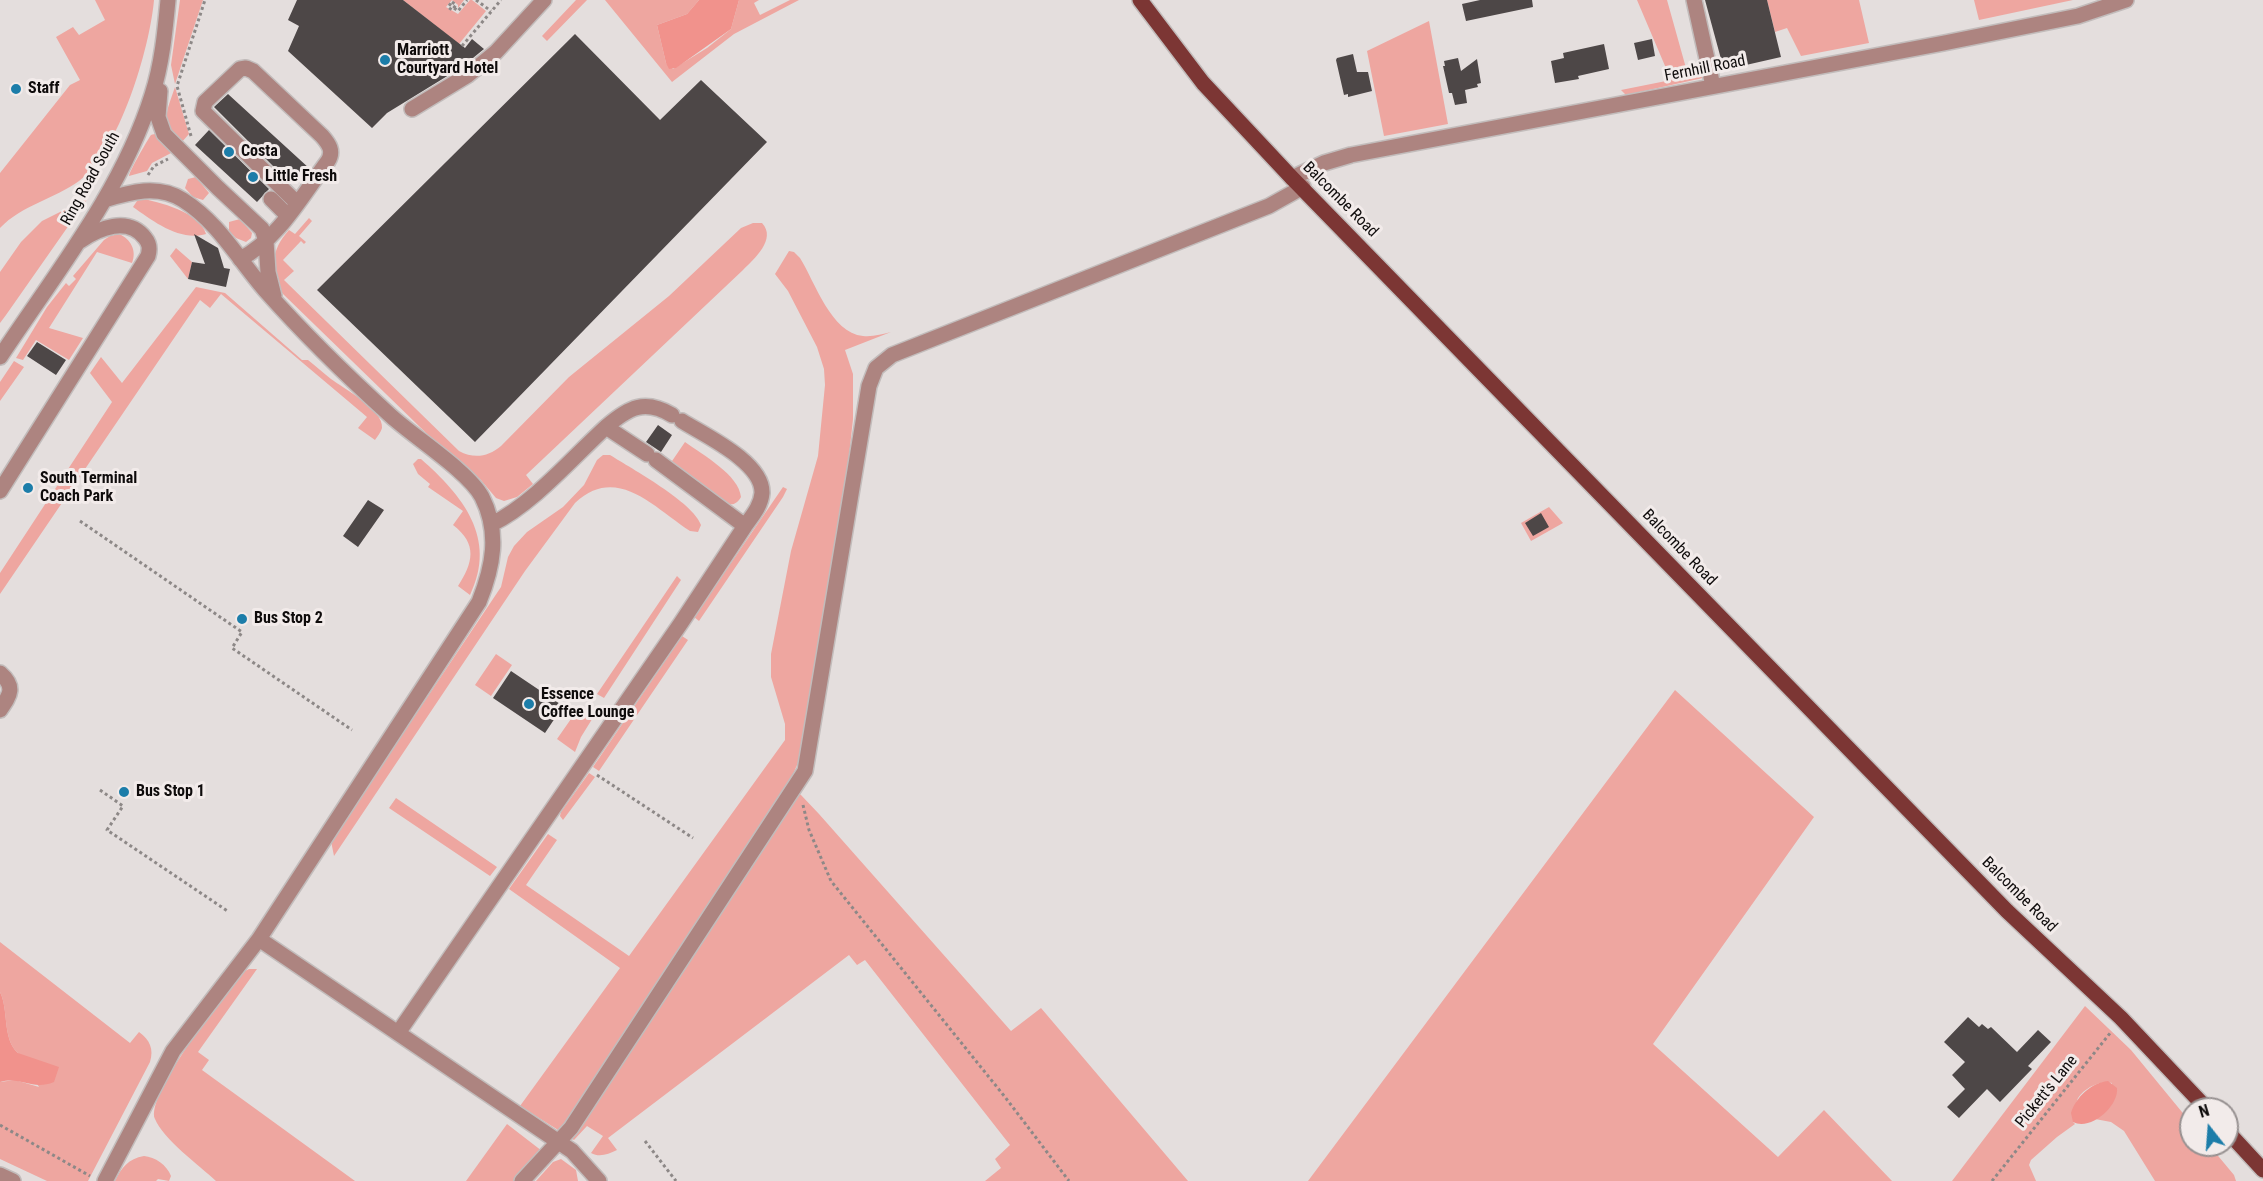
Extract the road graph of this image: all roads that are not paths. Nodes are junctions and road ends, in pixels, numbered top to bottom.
1 (168, 0) edge
2 (544, 0) edge
3 (1140, 0) edge
4 (1694, 0) edge
5 (2127, 0) edge
6 (164, 44) junction
7 (1713, 86) junction
8 (412, 109) dead end
9 (1298, 183) junction
10 (272, 199) dead end
11 (104, 200) junction
12 (292, 209) junction
13 (267, 240) junction
14 (75, 245) junction
15 (240, 259) junction
16 (276, 302) junction
17 (0, 357) edge
18 (606, 427) junction
19 (0, 491) edge
20 (492, 524) junction
21 (745, 526) junction
22 (0, 673) edge
23 (0, 710) edge
24 (259, 939) junction
25 (398, 1034) junction
26 (2196, 1097) edge
27 (559, 1142) junction
28 (2239, 1144) edge
29 (2263, 1170) edge
30 (0, 1175) edge
31 (13, 1181) edge
32 (105, 1181) edge
33 (522, 1181) edge
34 (600, 1181) edge

1 - 6 street, Ring Road South
2 - 8 street
3 - 9 main road, Balcombe Road
4 - 7 street
5 - 7 street, Fernhill Road
6 - 11 street, Ring Road South
6 - 13 street
7 - 9 street, Fernhill Road
9 - 26 main road, Balcombe Road
9 - 27 street, Fernhill Road
10 - 12 street
11 - 14 street, Ring Road South
11 - 15 street
12 - 12 street
12 - 13 street
13 - 15 street
13 - 16 street
14 - 17 street, Ring Road South
14 - 19 street
15 - 16 street
16 - 20 street
18 - 20 street
18 - 21 street
18 - 21 street
20 - 24 street
21 - 25 street
22 - 23 street
24 - 25 street
24 - 32 street
25 - 27 street
27 - 33 street, Fernhill Road
27 - 34 street
28 - 29 main road
30 - 31 street

